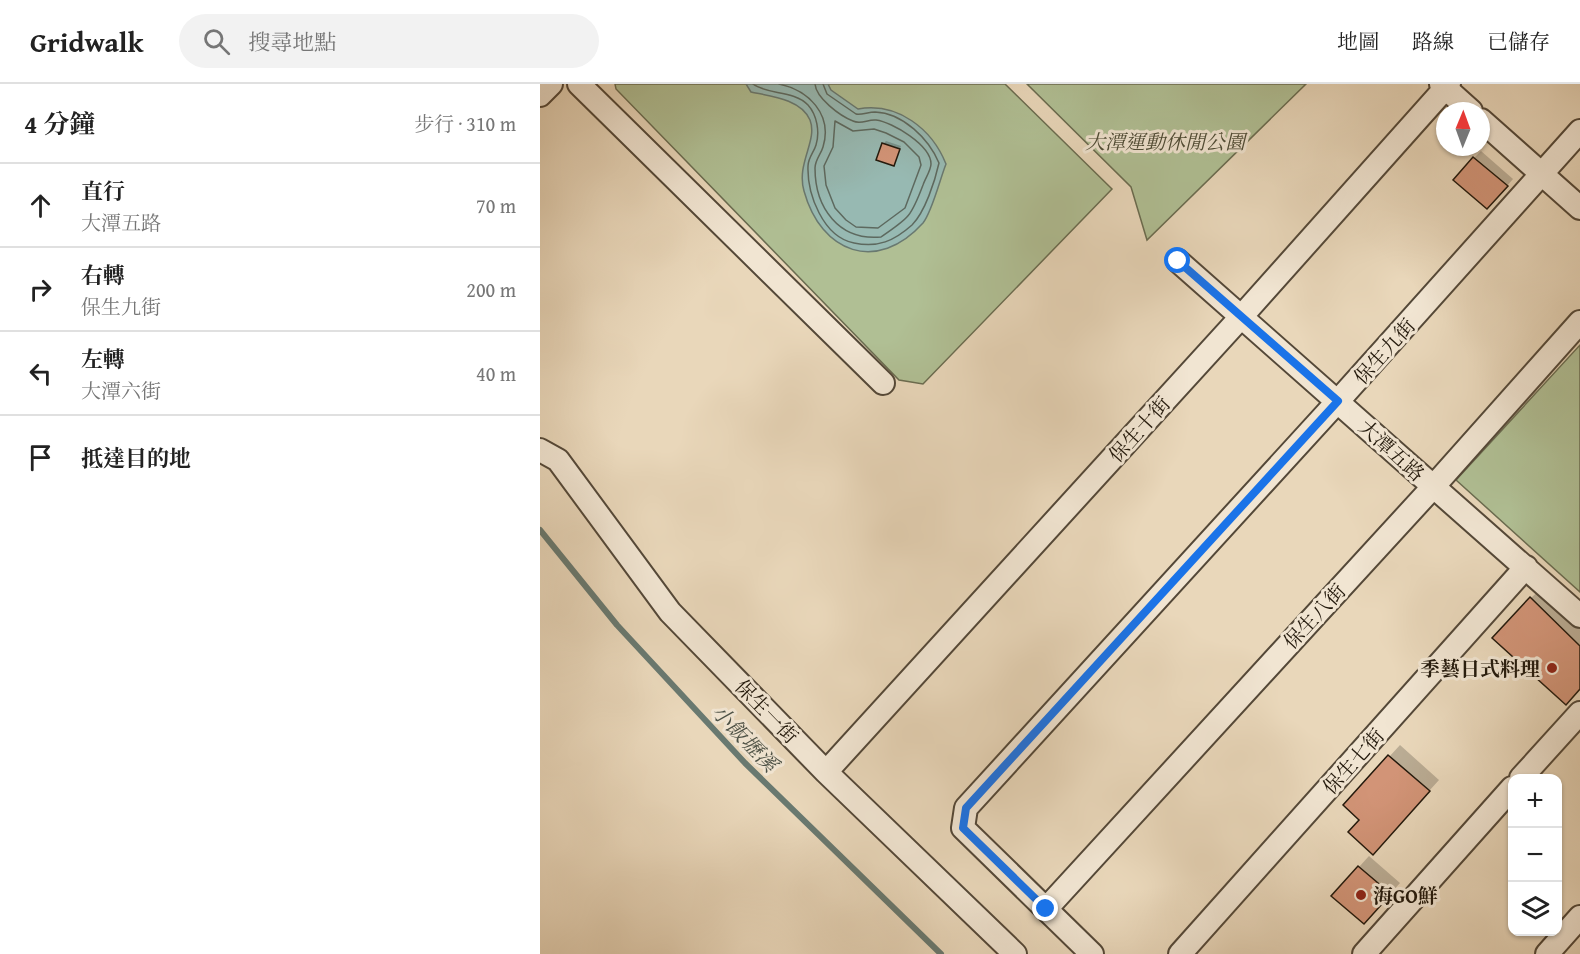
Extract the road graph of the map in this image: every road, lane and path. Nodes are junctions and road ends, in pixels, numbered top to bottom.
1 (551, 84) edge
2 (579, 84) edge
3 (1445, 85) edge
4 (540, 95) edge
5 (1462, 102) edge
6 (1490, 128) edge
7 (1580, 131) edge
8 (1542, 174) junction
9 (1580, 208) edge
10 (1178, 261) dead end
11 (1241, 317) junction
12 (1580, 322) edge
13 (883, 383) dead end
14 (1338, 401) junction
15 (540, 450) edge
16 (1433, 487) junction
17 (1526, 567) junction
18 (1580, 616) edge
19 (1580, 713) edge
20 (826, 772) junction
21 (1525, 774) edge
22 (1508, 792) edge
23 (1046, 909) junction
24 (1580, 918) edge
25 (1015, 954) edge
26 (1092, 954) edge
27 (1180, 954) edge
28 (1364, 954) edge
29 (1547, 954) edge

1 - 4 street
2 - 13 street
3 - 5 street
3 - 11 street, 保生十街
6 - 8 street
7 - 8 street, 保生九街
8 - 9 street
8 - 14 street, 保生九街
10 - 11 street, 大潭五路
11 - 14 street, 大潭五路
11 - 20 street, 保生十街
12 - 16 street, 保生八街
14 - 16 street, 大潭五路
14 - 23 street, 保生九街
15 - 20 street, 保生一街
16 - 17 street, 大潭五路
16 - 23 street, 保生八街
17 - 18 street, 大潭五路
17 - 27 street, 保生七街
19 - 21 street
20 - 25 street, 保生一街
22 - 28 street
23 - 26 street
24 - 29 street

